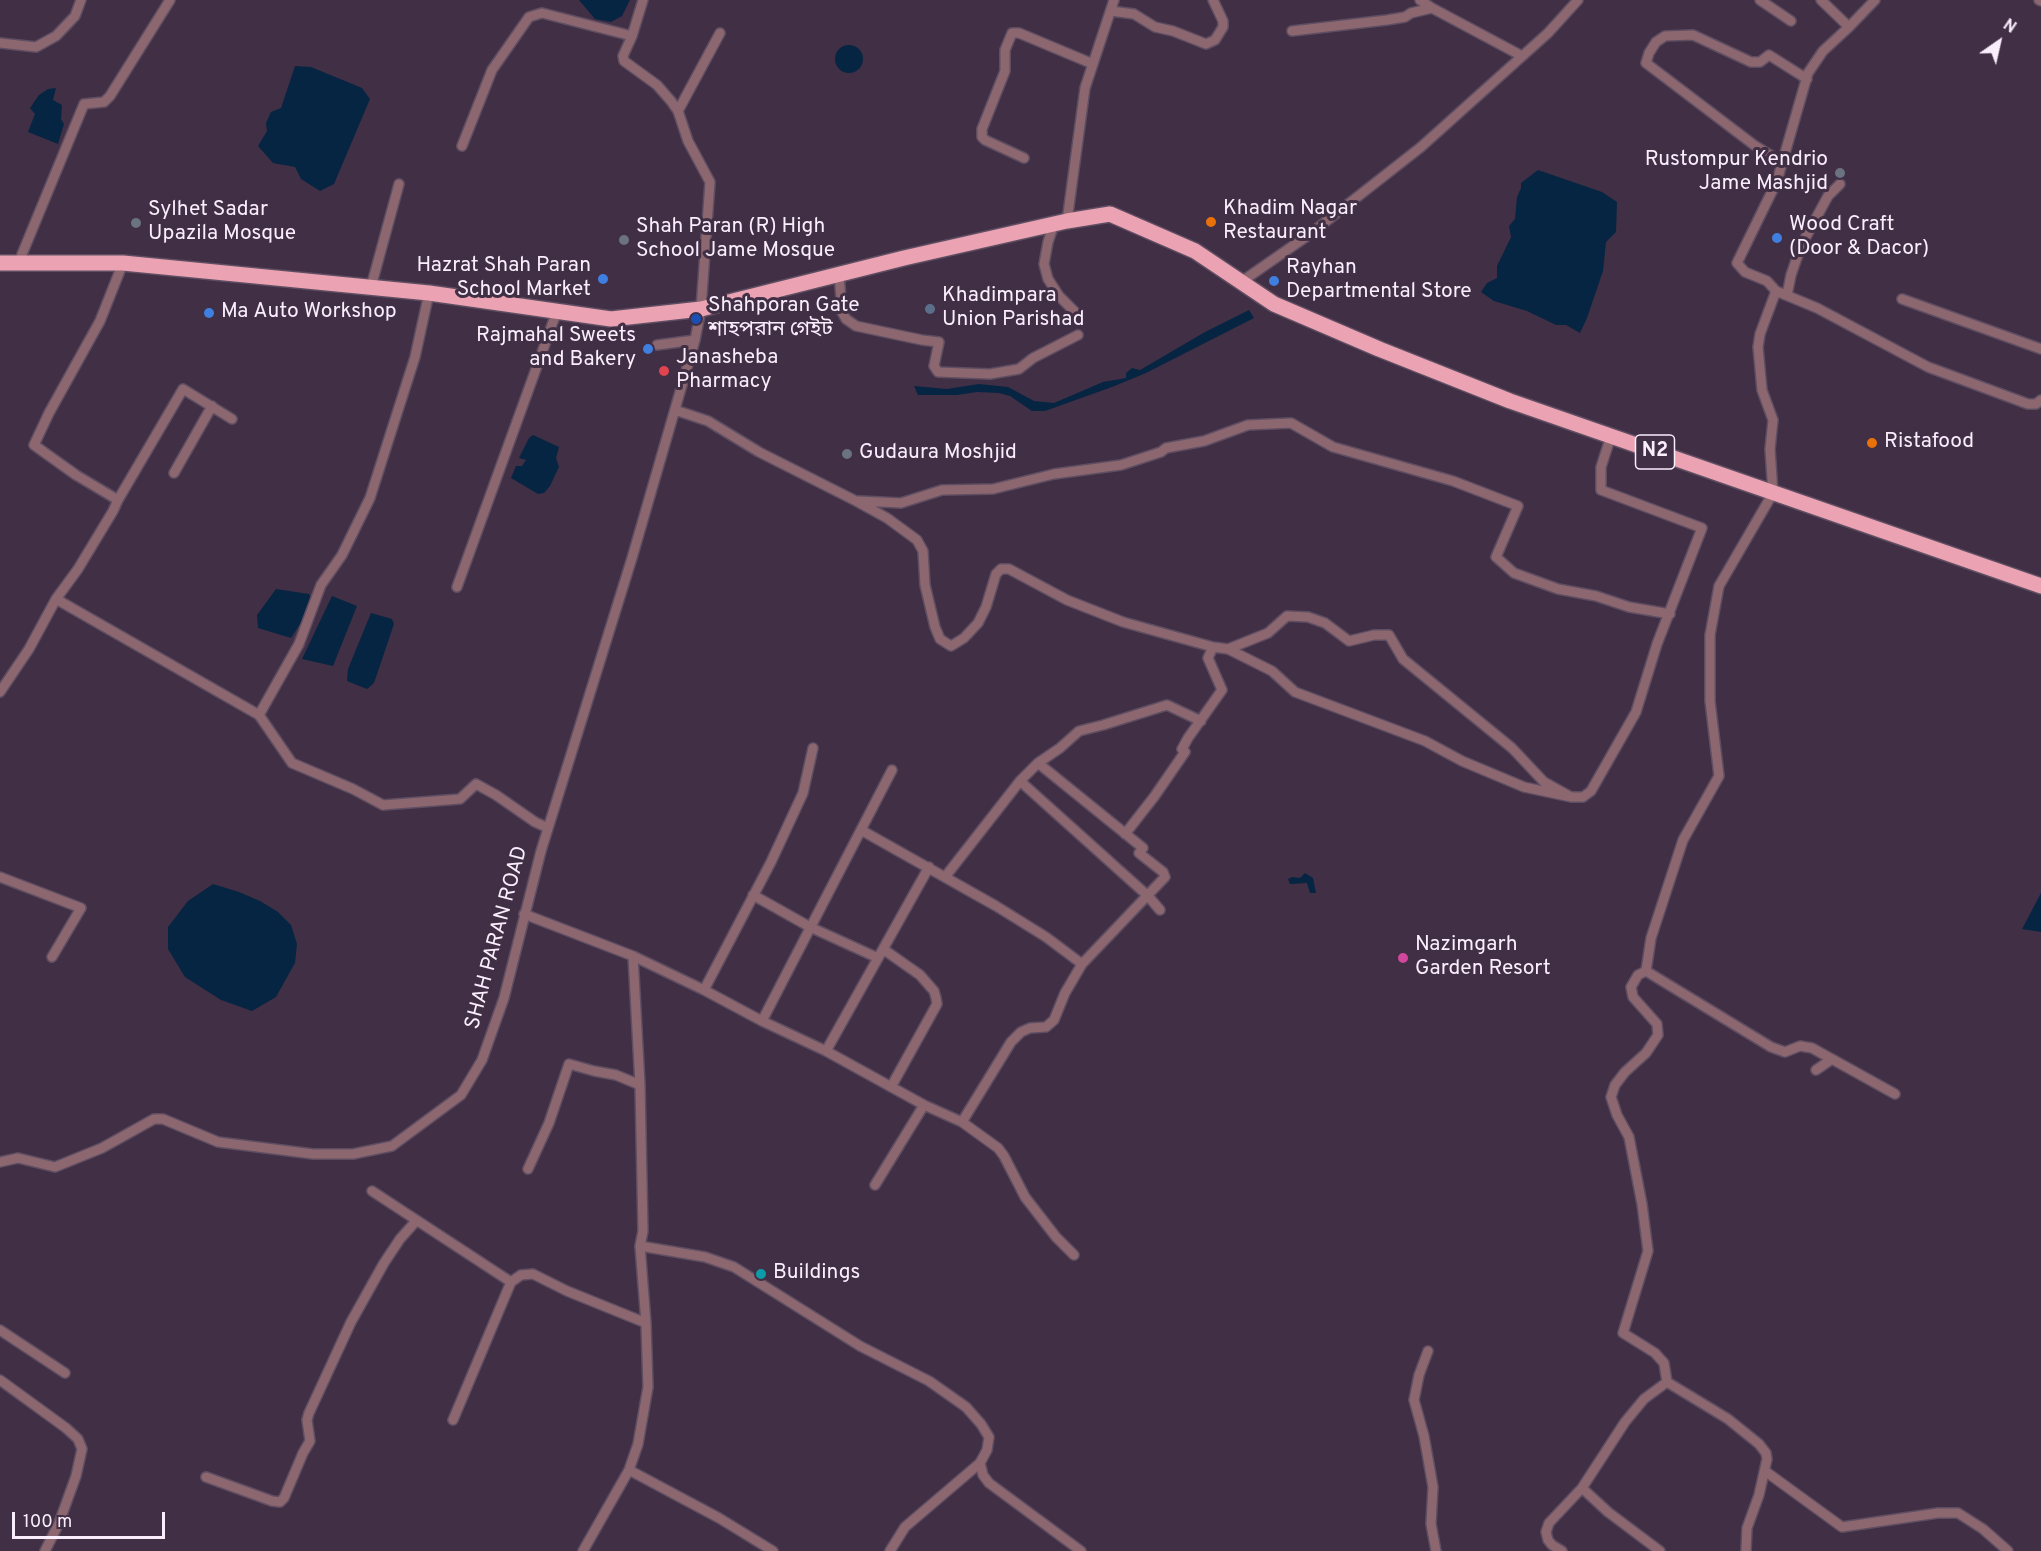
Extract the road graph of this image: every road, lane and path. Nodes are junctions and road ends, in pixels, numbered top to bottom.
1 (81, 0) edge
2 (170, 0) edge
3 (643, 0) edge
4 (1114, 0) edge
5 (1213, 0) edge
6 (1420, 0) edge
7 (1578, 0) edge
8 (1760, 0) edge
9 (1821, 0) edge
10 (1875, 0) edge
11 (1432, 8) junction
12 (1111, 10) junction
13 (1791, 21) dead end
14 (1849, 27) junction
15 (1292, 31) dead end
16 (720, 33) dead end
17 (632, 36) junction
18 (0, 43) edge
19 (1522, 56) junction
20 (1093, 64) junction
21 (1807, 79) junction
22 (678, 111) junction
23 (462, 146) dead end
24 (1024, 158) dead end
25 (1783, 162) junction
26 (399, 184) dead end
27 (1840, 184) dead end
28 (1060, 222) junction
29 (0, 263) edge
30 (123, 263) junction
31 (18, 264) junction
32 (839, 274) junction
33 (1246, 285) junction
34 (371, 287) junction
35 (1776, 291) junction
36 (429, 293) junction
37 (1787, 295) junction
38 (1902, 298) dead end
39 (700, 309) junction
40 (557, 311) junction
41 (1080, 317) dead end
42 (1078, 335) dead end
43 (695, 340) junction
44 (657, 345) dead end
45 (2041, 349) edge
46 (2041, 400) edge
47 (212, 406) junction
48 (675, 410) junction
49 (232, 419) dead end
50 (1611, 436) junction
51 (174, 473) dead end
52 (1773, 493) junction
53 (118, 500) junction
54 (856, 501) junction
55 (2041, 586) edge
56 (457, 587) dead end
57 (56, 599) junction
58 (1670, 614) junction
59 (1213, 647) junction
60 (1228, 649) junction
61 (0, 692) edge
62 (260, 715) junction
63 (1201, 721) junction
64 (813, 748) dead end
65 (1038, 763) junction
66 (892, 770) dead end
67 (1020, 781) junction
68 (1571, 797) junction
69 (548, 828) junction
70 (861, 830) junction
71 (1125, 834) junction
72 (929, 867) junction
73 (0, 877) edge
74 (945, 877) junction
75 (753, 895) junction
76 (1148, 896) junction
77 (1160, 910) dead end
78 (524, 914) junction
79 (810, 927) junction
80 (883, 949) junction
81 (633, 956) junction
82 (52, 957) dead end
83 (878, 958) junction
84 (1082, 964) junction
85 (1646, 971) junction
86 (704, 990) junction
87 (762, 1021) junction
88 (826, 1051) junction
89 (1832, 1059) junction
90 (1816, 1070) dead end
91 (640, 1085) junction
92 (891, 1087) junction
93 (1895, 1094) dead end
94 (924, 1105) junction
95 (962, 1122) junction
96 (0, 1162) edge
97 (528, 1169) dead end
98 (875, 1185) dead end
99 (372, 1191) dead end
100 (416, 1221) junction
101 (639, 1246) junction
102 (1074, 1255) dead end
103 (511, 1282) junction
104 (646, 1323) junction
105 (0, 1330) edge
106 (1428, 1351) dead end
107 (65, 1373) dead end
108 (0, 1380) edge
109 (1667, 1382) junction
110 (453, 1420) dead end
111 (980, 1464) junction
112 (628, 1470) junction
113 (1765, 1471) junction
114 (206, 1477) dead end
115 (1582, 1488) junction
116 (45, 1551) edge
117 (583, 1551) edge
118 (773, 1551) edge
119 (890, 1551) edge
120 (1081, 1551) edge
121 (1436, 1551) edge
122 (1562, 1551) edge
123 (1659, 1551) edge
124 (1746, 1551) edge
125 (2008, 1551) edge

1 - 18 street
2 - 31 street
3 - 17 street
4 - 12 street
5 - 12 street
6 - 11 street
7 - 19 street
8 - 13 street
9 - 14 street
10 - 14 street
11 - 15 street
11 - 19 street
12 - 20 street
14 - 21 street
16 - 22 street
17 - 22 street
17 - 23 street
19 - 33 street
20 - 24 street
20 - 28 street
21 - 25 street
21 - 25 street
22 - 39 street, SHAH PARAN ROAD
25 - 35 street
26 - 34 street
27 - 37 street
28 - 32 highway, N2
28 - 33 highway, N2
28 - 41 street
29 - 31 highway, N2
30 - 31 highway, N2
30 - 34 highway, N2
30 - 53 street
32 - 39 highway, N2
32 - 42 street
33 - 50 highway, N2
34 - 36 highway, N2
35 - 37 street
35 - 52 street
36 - 40 highway, N2
36 - 62 street
37 - 46 street
38 - 45 street
39 - 40 highway, N2
39 - 43 street, SHAH PARAN ROAD
40 - 56 street
43 - 44 street
43 - 48 street, SHAH PARAN ROAD
47 - 49 street
47 - 51 street
47 - 53 street
48 - 54 street
48 - 69 street, SHAH PARAN ROAD
50 - 52 highway, N2
50 - 58 street
52 - 55 highway, N2
52 - 85 street
53 - 57 street
54 - 58 street
54 - 59 street
57 - 61 street
57 - 62 street
58 - 68 street
59 - 60 street
59 - 63 street
60 - 68 street
60 - 68 street
62 - 69 street
63 - 65 street
63 - 71 street
64 - 75 street
65 - 67 street
65 - 71 street
66 - 70 street
67 - 74 street
67 - 76 street
69 - 78 street, SHAH PARAN ROAD
70 - 72 street
70 - 79 street
71 - 76 street
72 - 74 street
72 - 80 street
73 - 82 street
74 - 84 street
75 - 79 street
75 - 86 street
76 - 77 street
76 - 84 street
78 - 81 street
78 - 96 street, SHAH PARAN ROAD
79 - 83 street
79 - 87 street
80 - 83 street
80 - 92 street
81 - 86 street
81 - 91 street
83 - 88 street
84 - 95 street
85 - 89 street
85 - 109 street
86 - 87 street
87 - 88 street
88 - 92 street
89 - 90 street
89 - 93 street
91 - 97 street
91 - 101 street
92 - 94 street
94 - 95 street
94 - 98 street
95 - 102 street
99 - 100 street
100 - 103 street
100 - 114 street
101 - 104 street
101 - 111 street
103 - 104 street
103 - 110 street
104 - 112 street
105 - 107 street
106 - 121 street
108 - 116 street
109 - 113 street
109 - 115 street
111 - 119 street
111 - 120 street
112 - 117 street
112 - 118 street
113 - 124 street
113 - 125 street
115 - 122 street
115 - 123 street

